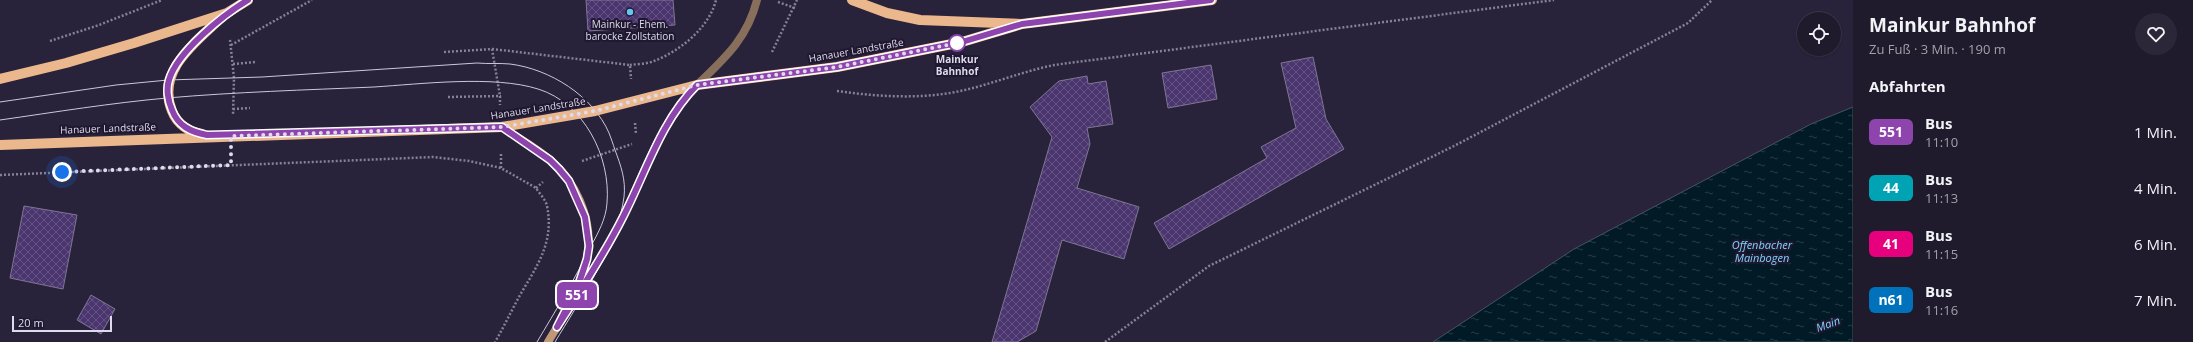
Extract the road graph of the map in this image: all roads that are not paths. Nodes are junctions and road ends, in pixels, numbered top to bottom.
1 (248, 0) edge
2 (757, 0) edge
3 (852, 0) edge
4 (1212, 0) edge
5 (227, 13) junction
6 (1022, 24) junction
7 (0, 79) edge
8 (697, 85) junction
9 (502, 127) junction
10 (231, 136) junction
11 (0, 145) edge
12 (557, 327) junction
13 (548, 342) edge

1 - 5 main road
2 - 8 street
3 - 6 main road, Hanauer Landstraße
4 - 6 main road, Hanauer Landstraße
5 - 7 main road
5 - 10 main road
6 - 8 main road, Hanauer Landstraße
8 - 9 main road, Hanauer Landstraße
8 - 12 street
9 - 10 main road, Hanauer Landstraße
9 - 12 street
10 - 11 main road, Hanauer Landstraße
12 - 13 street

